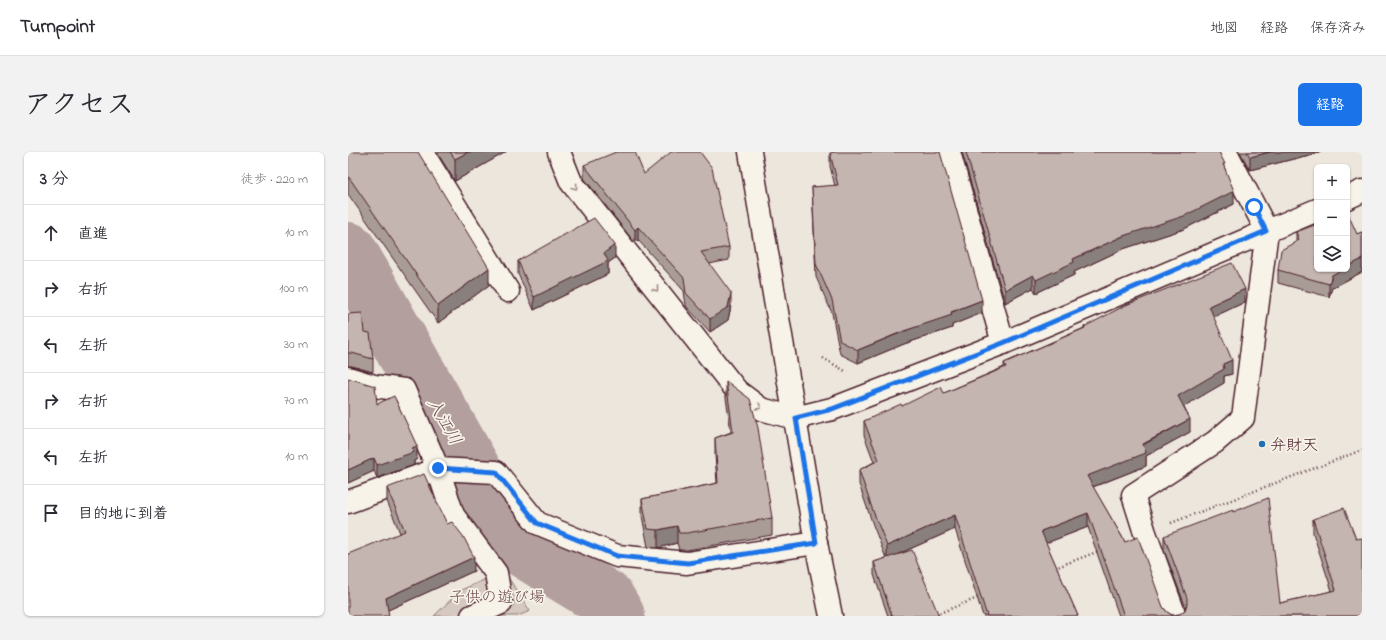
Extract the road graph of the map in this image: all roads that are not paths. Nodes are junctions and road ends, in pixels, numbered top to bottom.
1 (422, 152) edge
2 (559, 152) edge
3 (750, 152) edge
4 (949, 152) edge
5 (1226, 152) edge
6 (1362, 191) edge
7 (1350, 197) edge
8 (1314, 211) edge
9 (1266, 231) junction
10 (508, 291) dead end
11 (1003, 343) junction
12 (348, 378) edge
13 (796, 418) junction
14 (438, 468) junction
15 (348, 502) edge
16 (816, 543) junction
17 (472, 616) edge
18 (831, 616) edge
19 (1175, 616) edge

1 - 10 street
2 -> 13 street
3 - 13 street
4 - 11 street
5 - 9 street
6 - 7 street
8 - 9 street
9 - 11 street
9 - 19 street
11 - 13 street
12 - 14 street
13 - 16 street
14 - 15 street
14 - 16 street
14 - 17 street
16 - 18 street

